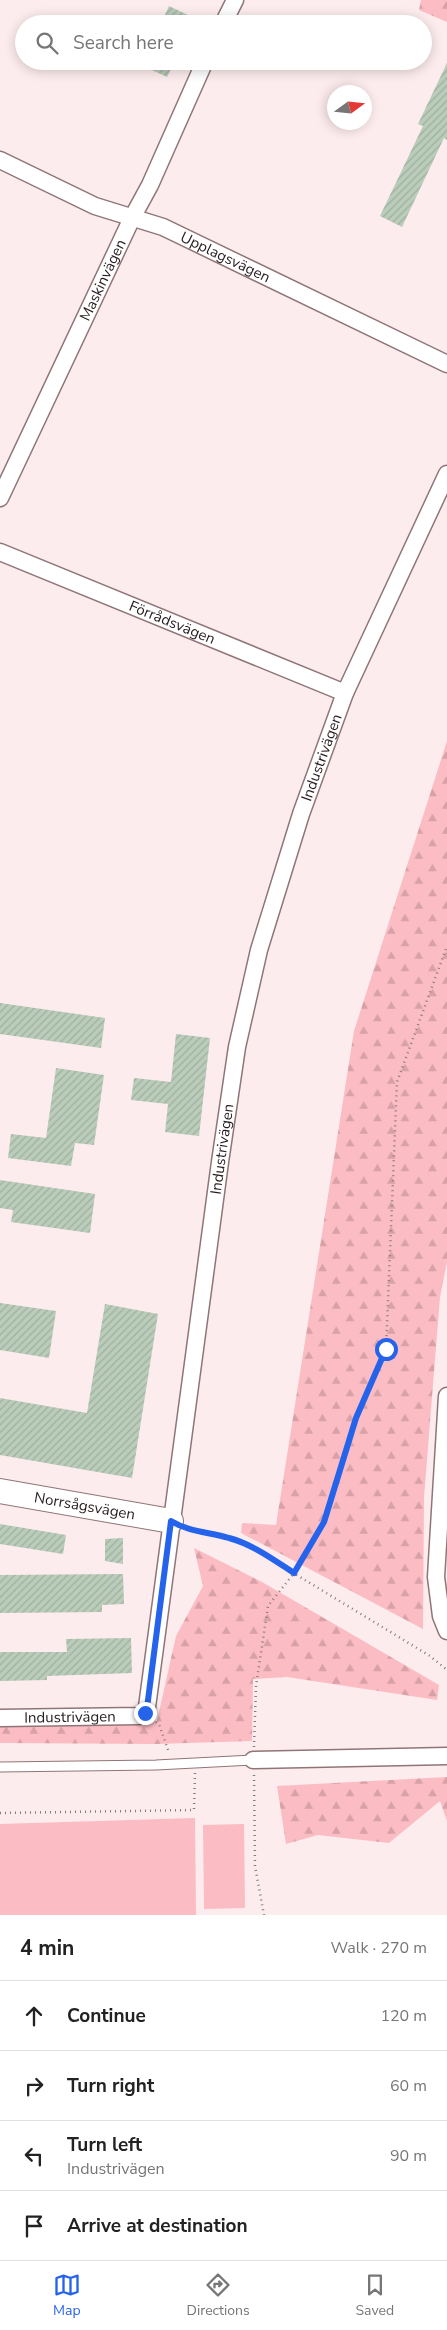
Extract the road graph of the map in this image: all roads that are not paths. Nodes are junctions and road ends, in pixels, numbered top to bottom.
1 (234, 0) edge
2 (227, 15) edge
3 (201, 70) edge
4 (0, 160) edge
5 (132, 218) junction
6 (447, 364) edge
7 (447, 474) edge
8 (0, 498) edge
9 (0, 552) edge
10 (345, 693) junction
11 (447, 1396) edge
12 (0, 1492) edge
13 (171, 1521) junction
14 (447, 1631) edge
15 (0, 1718) edge
16 (447, 1756) edge
17 (253, 1760) joint
18 (0, 1767) edge

1 - 2 street
3 - 5 street, Maskinvägen
4 - 5 street, Upplagsvägen
5 - 6 street, Upplagsvägen
5 - 8 street, Maskinvägen
7 - 10 street, Industrivägen
9 - 10 street, Förrådsvägen
10 - 13 street, Industrivägen
11 - 14 street
12 - 13 street, Norrsågsvägen
13 - 15 street, Industrivägen
16 - 17 street
17 - 18 lane

